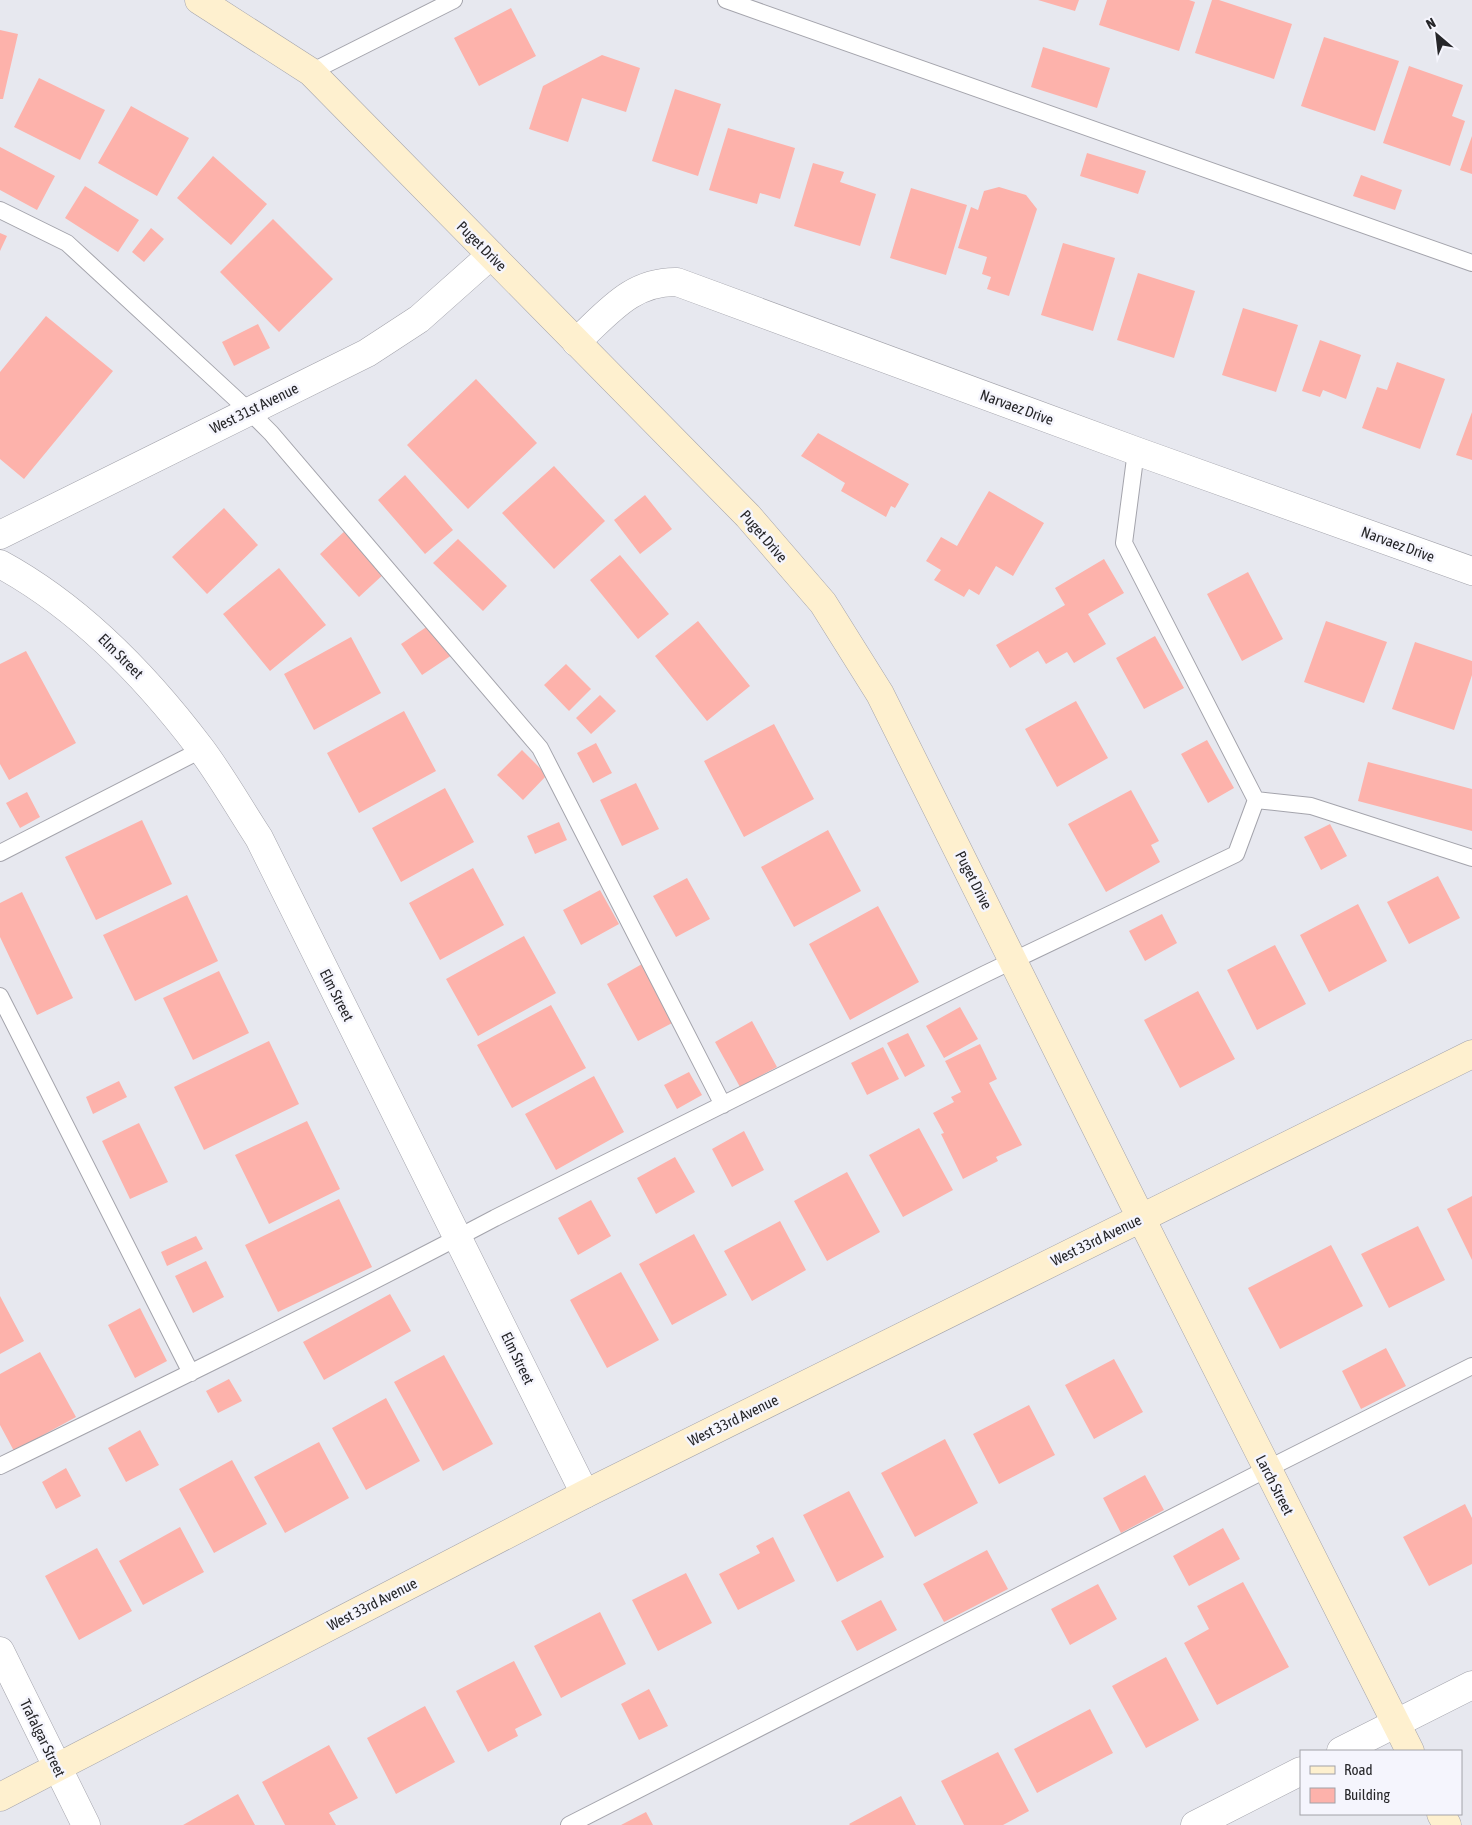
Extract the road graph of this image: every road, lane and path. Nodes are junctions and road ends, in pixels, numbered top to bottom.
1 (199, 0) edge
2 (454, 0) edge
3 (726, 0) edge
4 (311, 72) junction
5 (0, 210) edge
6 (491, 255) junction
7 (1472, 263) edge
8 (576, 342) junction
9 (249, 411) junction
10 (1136, 451) junction
11 (0, 535) edge
12 (0, 564) edge
13 (1472, 571) edge
14 (202, 750) junction
15 (1256, 800) junction
16 (0, 852) edge
17 (1472, 858) edge
18 (1015, 960) junction
19 (0, 996) edge
20 (1472, 1054) edge
21 (723, 1105) junction
22 (1141, 1218) junction
23 (458, 1237) junction
24 (1472, 1366) edge
25 (191, 1373) junction
26 (0, 1466) edge
27 (1267, 1468) junction
28 (584, 1494) junction
29 (0, 1651) edge
30 (1472, 1685) edge
31 (1396, 1723) junction
32 (1343, 1750) edge
33 (1410, 1750) edge
34 (57, 1767) junction
35 (1300, 1772) edge
36 (0, 1797) edge
37 (86, 1825) edge
38 (568, 1825) edge
39 (1195, 1825) edge

1 - 4 street, Puget Drive
2 - 4 lane
3 - 7 lane
4 - 6 street, Puget Drive
5 - 9 lane
6 - 8 street, Puget Drive
6 - 9 street, West 31st Avenue
8 - 10 street, Narvaez Drive
8 - 18 street, Puget Drive
9 - 11 street, West 31st Avenue
9 - 21 lane
10 - 13 street, Narvaez Drive
10 - 15 lane
12 - 14 street, Elm Street
14 - 16 lane
14 - 23 street, Elm Street
15 - 17 lane
15 - 18 lane
18 - 21 lane
18 - 22 street, Puget Drive
19 - 25 lane
20 - 22 street, West 33rd Avenue
21 - 23 lane
22 - 27 street, Larch Street
22 - 28 street, West 33rd Avenue
23 - 25 lane
23 - 28 street, Elm Street
24 - 27 lane
25 - 26 lane
27 - 31 street, Larch Street
27 - 38 lane
28 - 34 street, West 33rd Avenue
29 - 34 street, Trafalgar Street
30 - 31 street
31 - 32 street
31 - 33 street, Larch Street
34 - 36 street, West 33rd Avenue
34 - 37 street, Trafalgar Street
35 - 39 street

